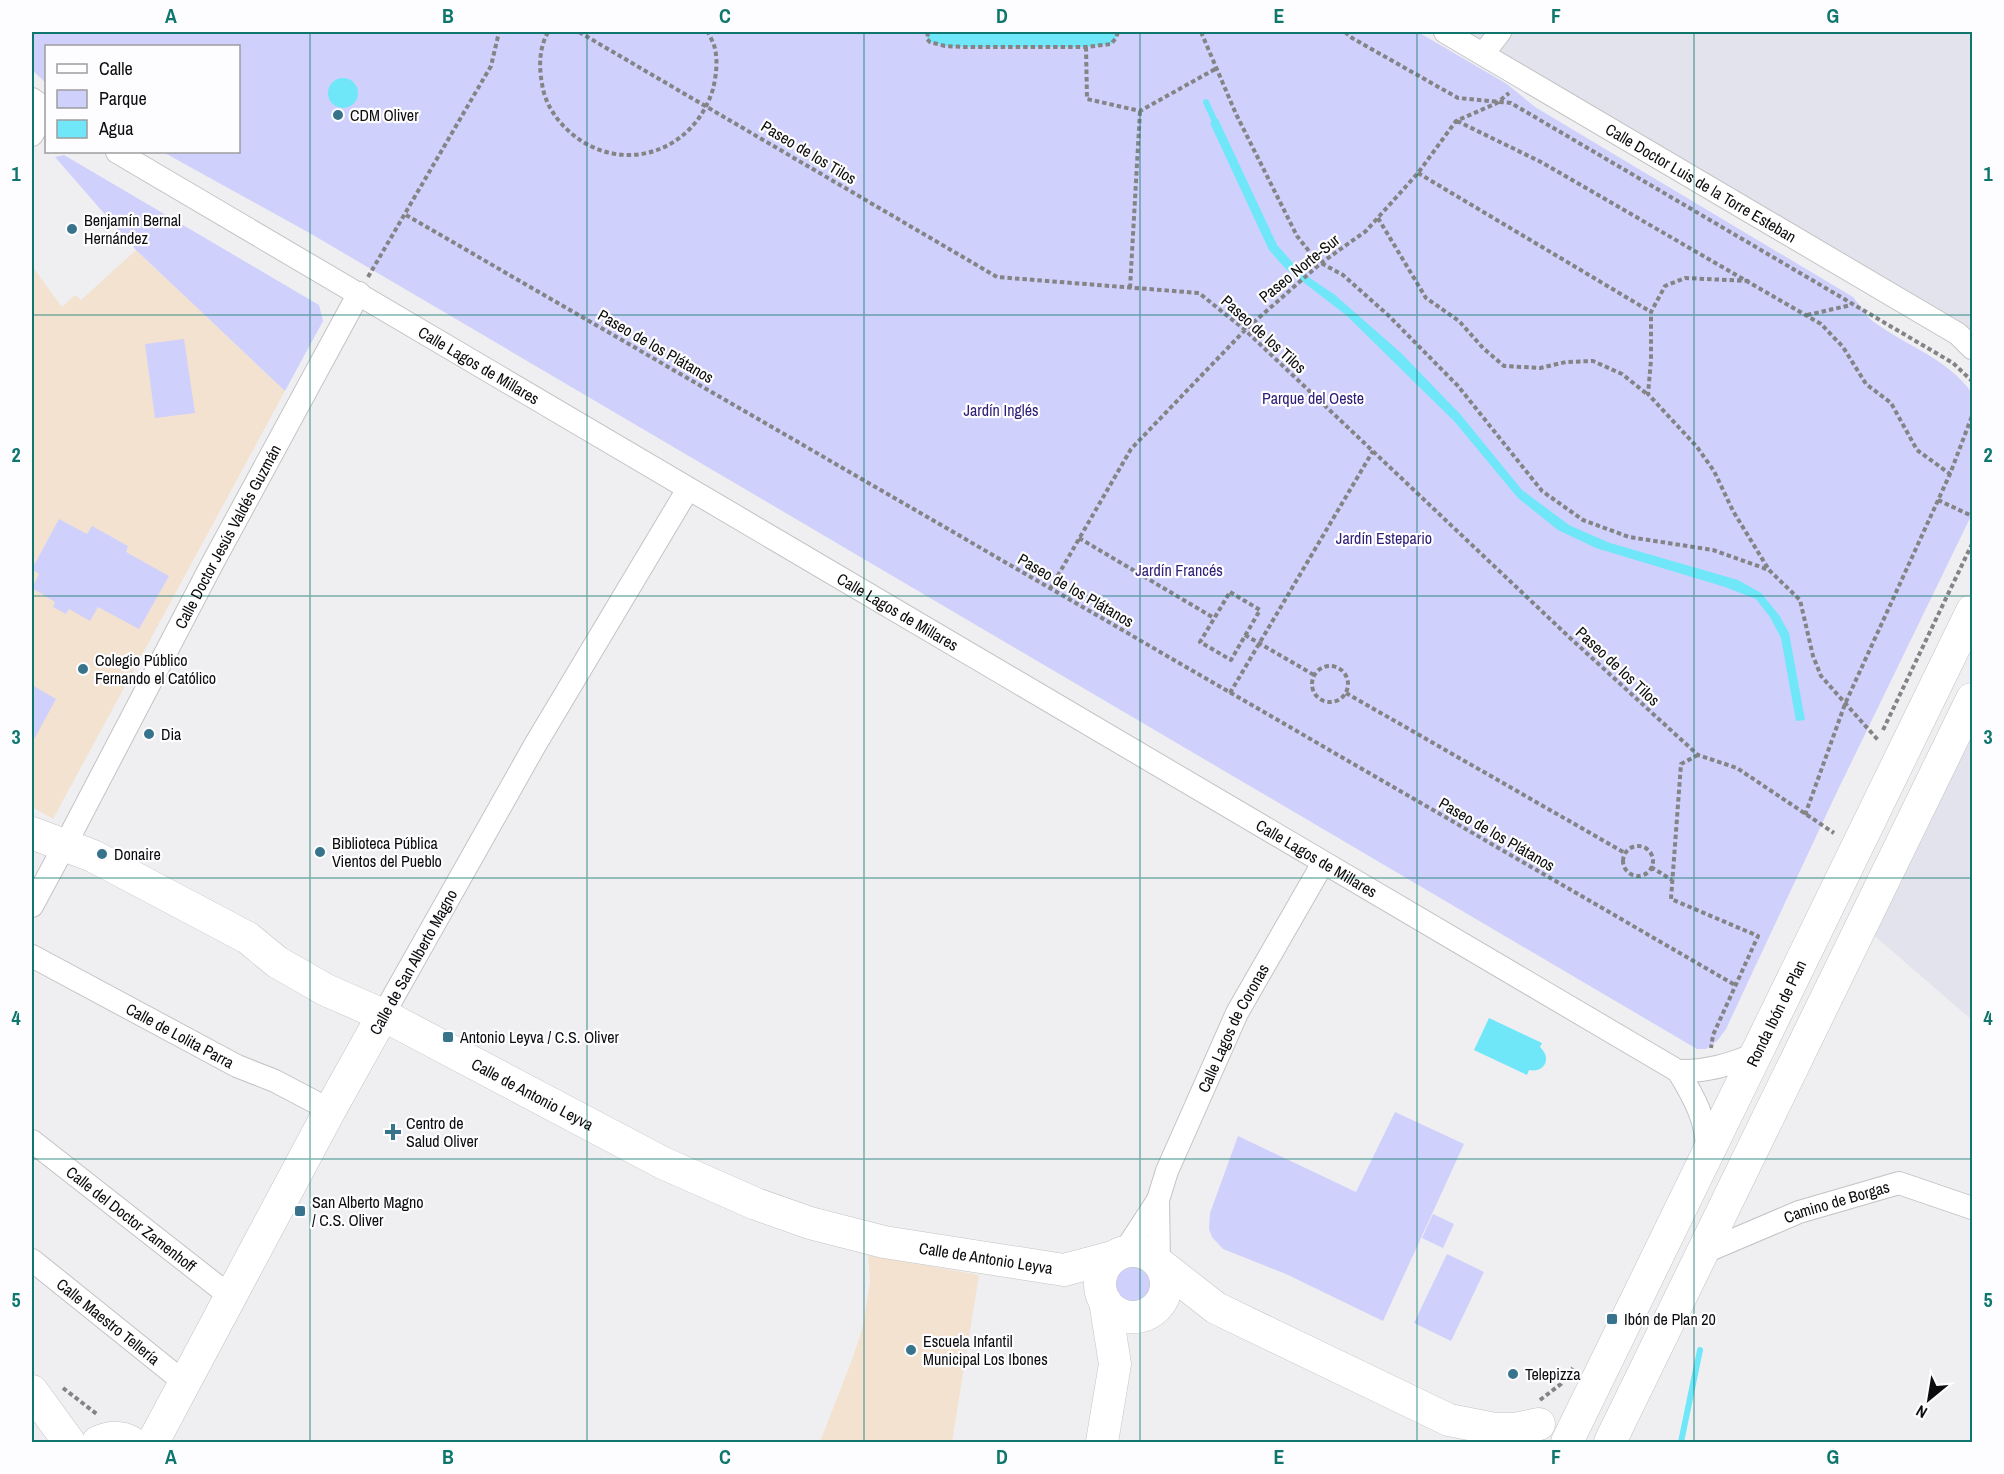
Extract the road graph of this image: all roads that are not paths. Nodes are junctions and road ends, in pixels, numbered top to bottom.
1 (1445, 32) edge
2 (1500, 32) edge
3 (1483, 54) junction
4 (32, 99) edge
5 (45, 109) edge
6 (45, 112) edge
7 (32, 135) edge
8 (119, 153) edge
9 (359, 293) junction
10 (1968, 340) edge
11 (688, 489) junction
12 (1972, 611) edge
13 (1972, 699) edge
14 (32, 833) edge
15 (65, 845) junction
16 (1323, 863) junction
17 (32, 906) edge
18 (32, 956) edge
19 (383, 1015) junction
20 (1758, 1053) junction
21 (1678, 1071) junction
22 (330, 1110) junction
23 (32, 1141) edge
24 (1707, 1156) junction
25 (1158, 1200) junction
26 (1972, 1208) edge
27 (1705, 1252) junction
28 (1118, 1255) junction
29 (32, 1260) edge
30 (1160, 1264) junction
31 (1064, 1270) junction
32 (230, 1296) junction
33 (1103, 1297) junction
34 (1216, 1308) junction
35 (1152, 1310) junction
36 (1115, 1364) junction
37 (185, 1383) junction
38 (44, 1387) edge
39 (1574, 1430) edge
40 (1459, 1431) edge
41 (1529, 1433) edge
42 (1617, 1439) edge
43 (128, 1442) edge
44 (69, 1443) edge
45 (1102, 1443) edge

1 - 3 street, Calle Doctor Luis de la Torre Esteban
2 - 3 street
3 - 10 street, Calle Doctor Luis de la Torre Esteban
4 - 5 street
6 - 7 street
8 - 9 street, Calle Lagos de Millares
9 - 11 street, Calle Lagos de Millares
9 - 15 street, Calle Doctor Jesús Valdés Guzmán
11 - 16 street, Calle Lagos de Millares
11 - 19 street, Calle de San Alberto Magno
12 - 20 street, Ronda Ibón de Plan
13 - 27 street
14 - 15 street, Calle de Antonio Leyva
15 - 17 street, Calle Doctor Jesús Valdés Guzmán
15 - 19 street, Calle de Antonio Leyva
16 - 21 street, Calle Lagos de Millares
16 - 25 street, Calle Lagos de Coronas
18 - 22 street, Calle de Lolita Parra
19 - 22 street, Calle de San Alberto Magno
19 - 31 street, Calle de Antonio Leyva
20 - 21 street
20 - 24 street, Ronda Ibón de Plan
21 - 24 street
22 - 32 street, Calle de San Alberto Magno
23 - 32 street, Calle del Doctor Zamenhoff
24 - 39 street, Ronda Ibón de Plan
25 - 28 street, Calle Lagos de Coronas
25 - 30 street, Calle Lagos de Coronas
26 - 27 street, Camino de Borgas
27 - 42 street
28 - 30 street
28 - 31 street, Calle de Antonio Leyva
28 - 33 street
29 - 37 street, Calle Maestro Tellería
30 - 34 street
30 - 35 street
31 - 33 street, Calle de Antonio Leyva
32 - 37 street, Calle de San Alberto Magno
33 - 35 street
33 - 36 street
34 - 35 street
34 - 40 street
35 - 36 street
36 - 45 street
37 - 43 street, Calle de San Alberto Magno
38 - 44 street
39 - 41 street
39 - 42 street
40 - 41 street

